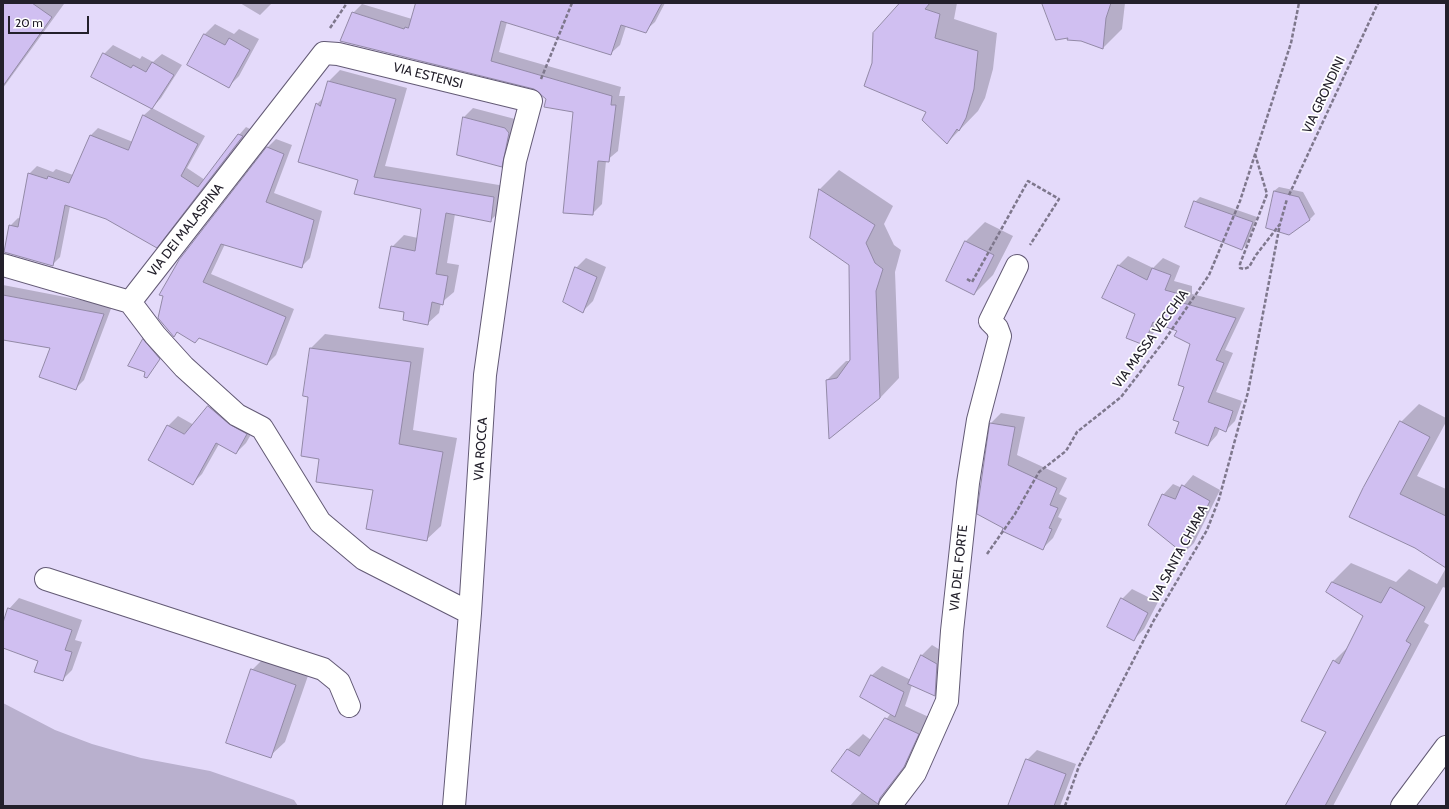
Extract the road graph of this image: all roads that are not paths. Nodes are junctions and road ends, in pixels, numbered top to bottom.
1 (324, 53) joint
2 (531, 101) joint
3 (3, 265) edge
4 (1017, 266) road end
5 (130, 302) junction
6 (46, 579) dead end
7 (470, 612) junction
8 (349, 706) dead end
9 (1446, 747) edge
10 (455, 804) edge
11 (890, 806) edge
12 (1402, 806) edge

1 - 2 street, VIA ESTENSI
1 - 5 street, VIA DEI MALASPINA
2 - 7 street, VIA ROCCA
3 - 5 street
4 - 11 street, VIA DEL FORTE
5 - 7 street
6 - 8 street
7 - 10 street, VIA ROCCA
9 - 12 street

